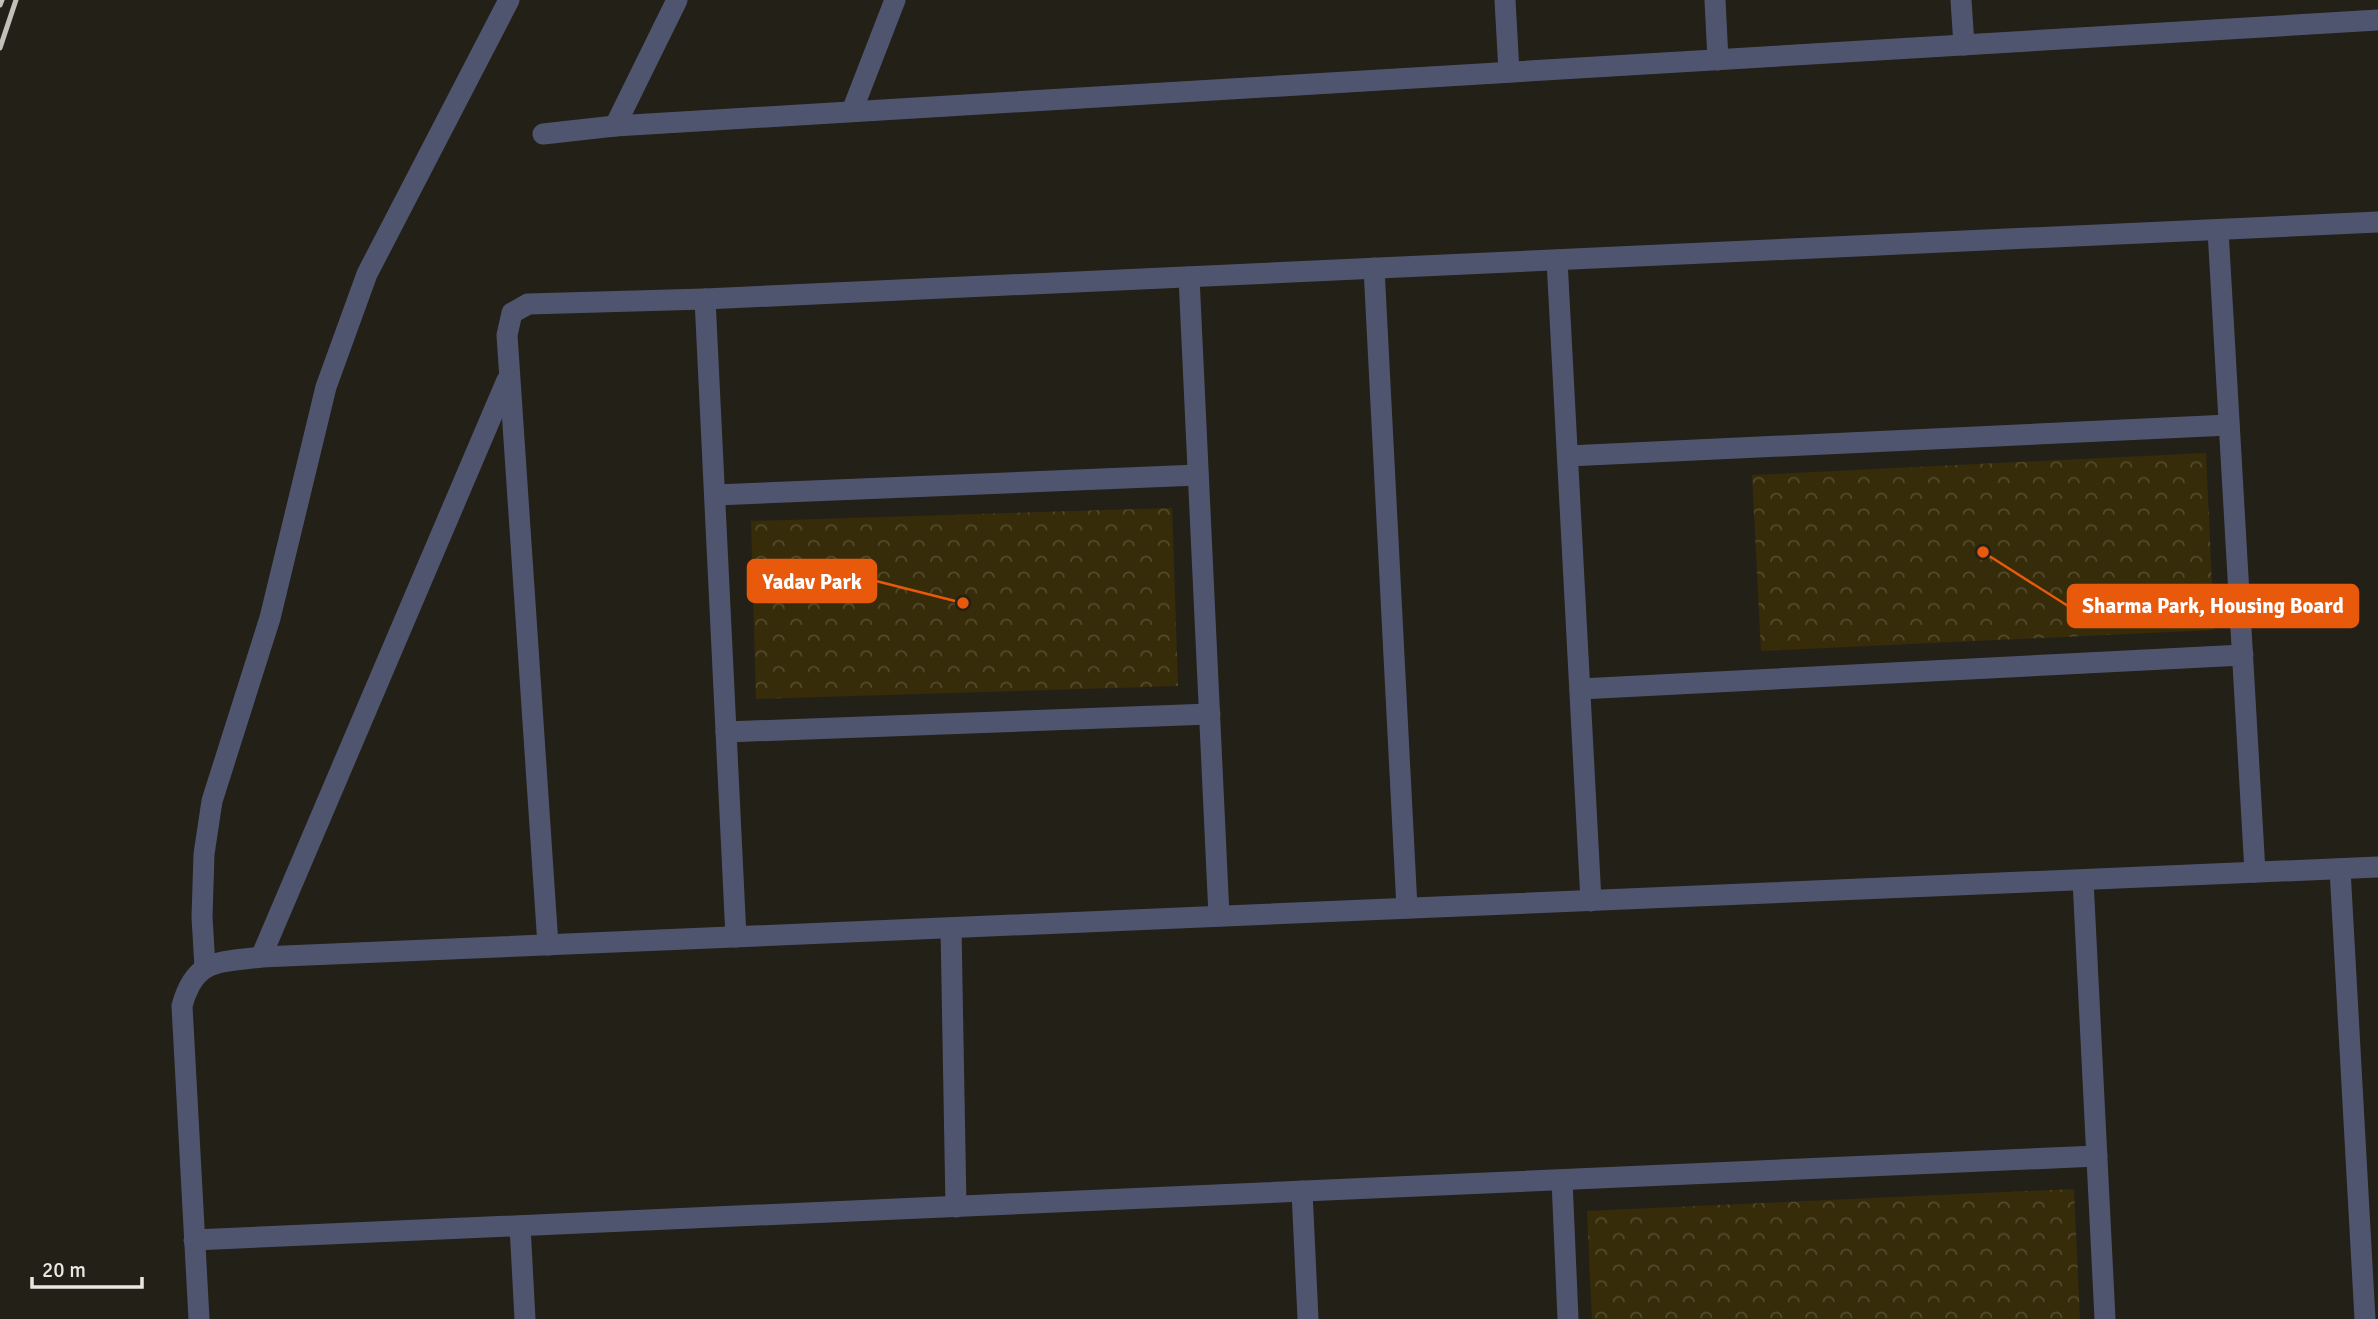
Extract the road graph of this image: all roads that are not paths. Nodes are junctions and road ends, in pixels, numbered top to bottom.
1 (509, 0) edge
2 (677, 0) edge
3 (895, 0) edge
4 (1505, 0) edge
5 (1715, 0) edge
6 (1961, 0) edge
7 (2378, 20) edge
8 (1964, 45) junction
9 (1718, 60) junction
10 (1509, 72) junction
11 (852, 111) junction
12 (615, 126) junction
13 (543, 134) dead end
14 (2378, 222) edge
15 (2218, 230) junction
16 (1557, 260) junction
17 (1374, 268) junction
18 (1189, 277) junction
19 (705, 299) junction
20 (510, 374) junction
21 (2230, 425) junction
22 (1568, 456) junction
23 (1198, 475) junction
24 (715, 495) junction
25 (2243, 655) junction
26 (1580, 689) junction
27 (1210, 714) junction
28 (726, 732) junction
29 (2378, 867) edge
30 (2340, 869) junction
31 (2255, 872) junction
32 (2083, 880) junction
33 (1591, 901) junction
34 (1408, 908) junction
35 (1219, 916) junction
36 (951, 928) junction
37 (736, 937) junction
38 (548, 945) junction
39 (261, 957) junction
40 (205, 967) junction
41 (2097, 1156) junction
42 (1562, 1180) junction
43 (1302, 1191) junction
44 (956, 1207) junction
45 (520, 1226) junction
46 (194, 1240) junction
47 (199, 1319) edge
48 (525, 1319) edge
49 (1308, 1319) edge
50 (1568, 1319) edge
51 (2105, 1319) edge
52 (2365, 1319) edge

1 - 40 street
2 - 12 street
3 - 11 street
4 - 10 street
5 - 9 street
6 - 8 street
7 - 8 street
8 - 9 street
9 - 10 street
10 - 11 street
11 - 12 street
12 - 13 street
14 - 15 street
15 - 16 street
15 - 21 street
16 - 17 street
16 - 22 street
17 - 18 street
17 - 34 street
18 - 19 street
18 - 23 street
19 - 20 street
19 - 24 street
20 - 38 street
20 - 39 street
21 - 22 street
21 - 25 street
22 - 26 street
23 - 24 street
23 - 27 street
24 - 28 street
25 - 26 street
25 - 31 street
26 - 33 street
27 - 28 street
27 - 35 street
28 - 37 street
29 - 30 street
30 - 31 street
30 - 52 street
31 - 32 street
32 - 33 street
32 - 41 street
33 - 34 street
34 - 35 street
35 - 36 street
36 - 37 street
36 - 44 street
37 - 38 street
38 - 39 street
39 - 40 street
40 - 46 street
41 - 42 street
41 - 51 street
42 - 43 street
42 - 50 street
43 - 44 street
43 - 49 street
44 - 45 street
45 - 46 street
45 - 48 street
46 - 47 street

